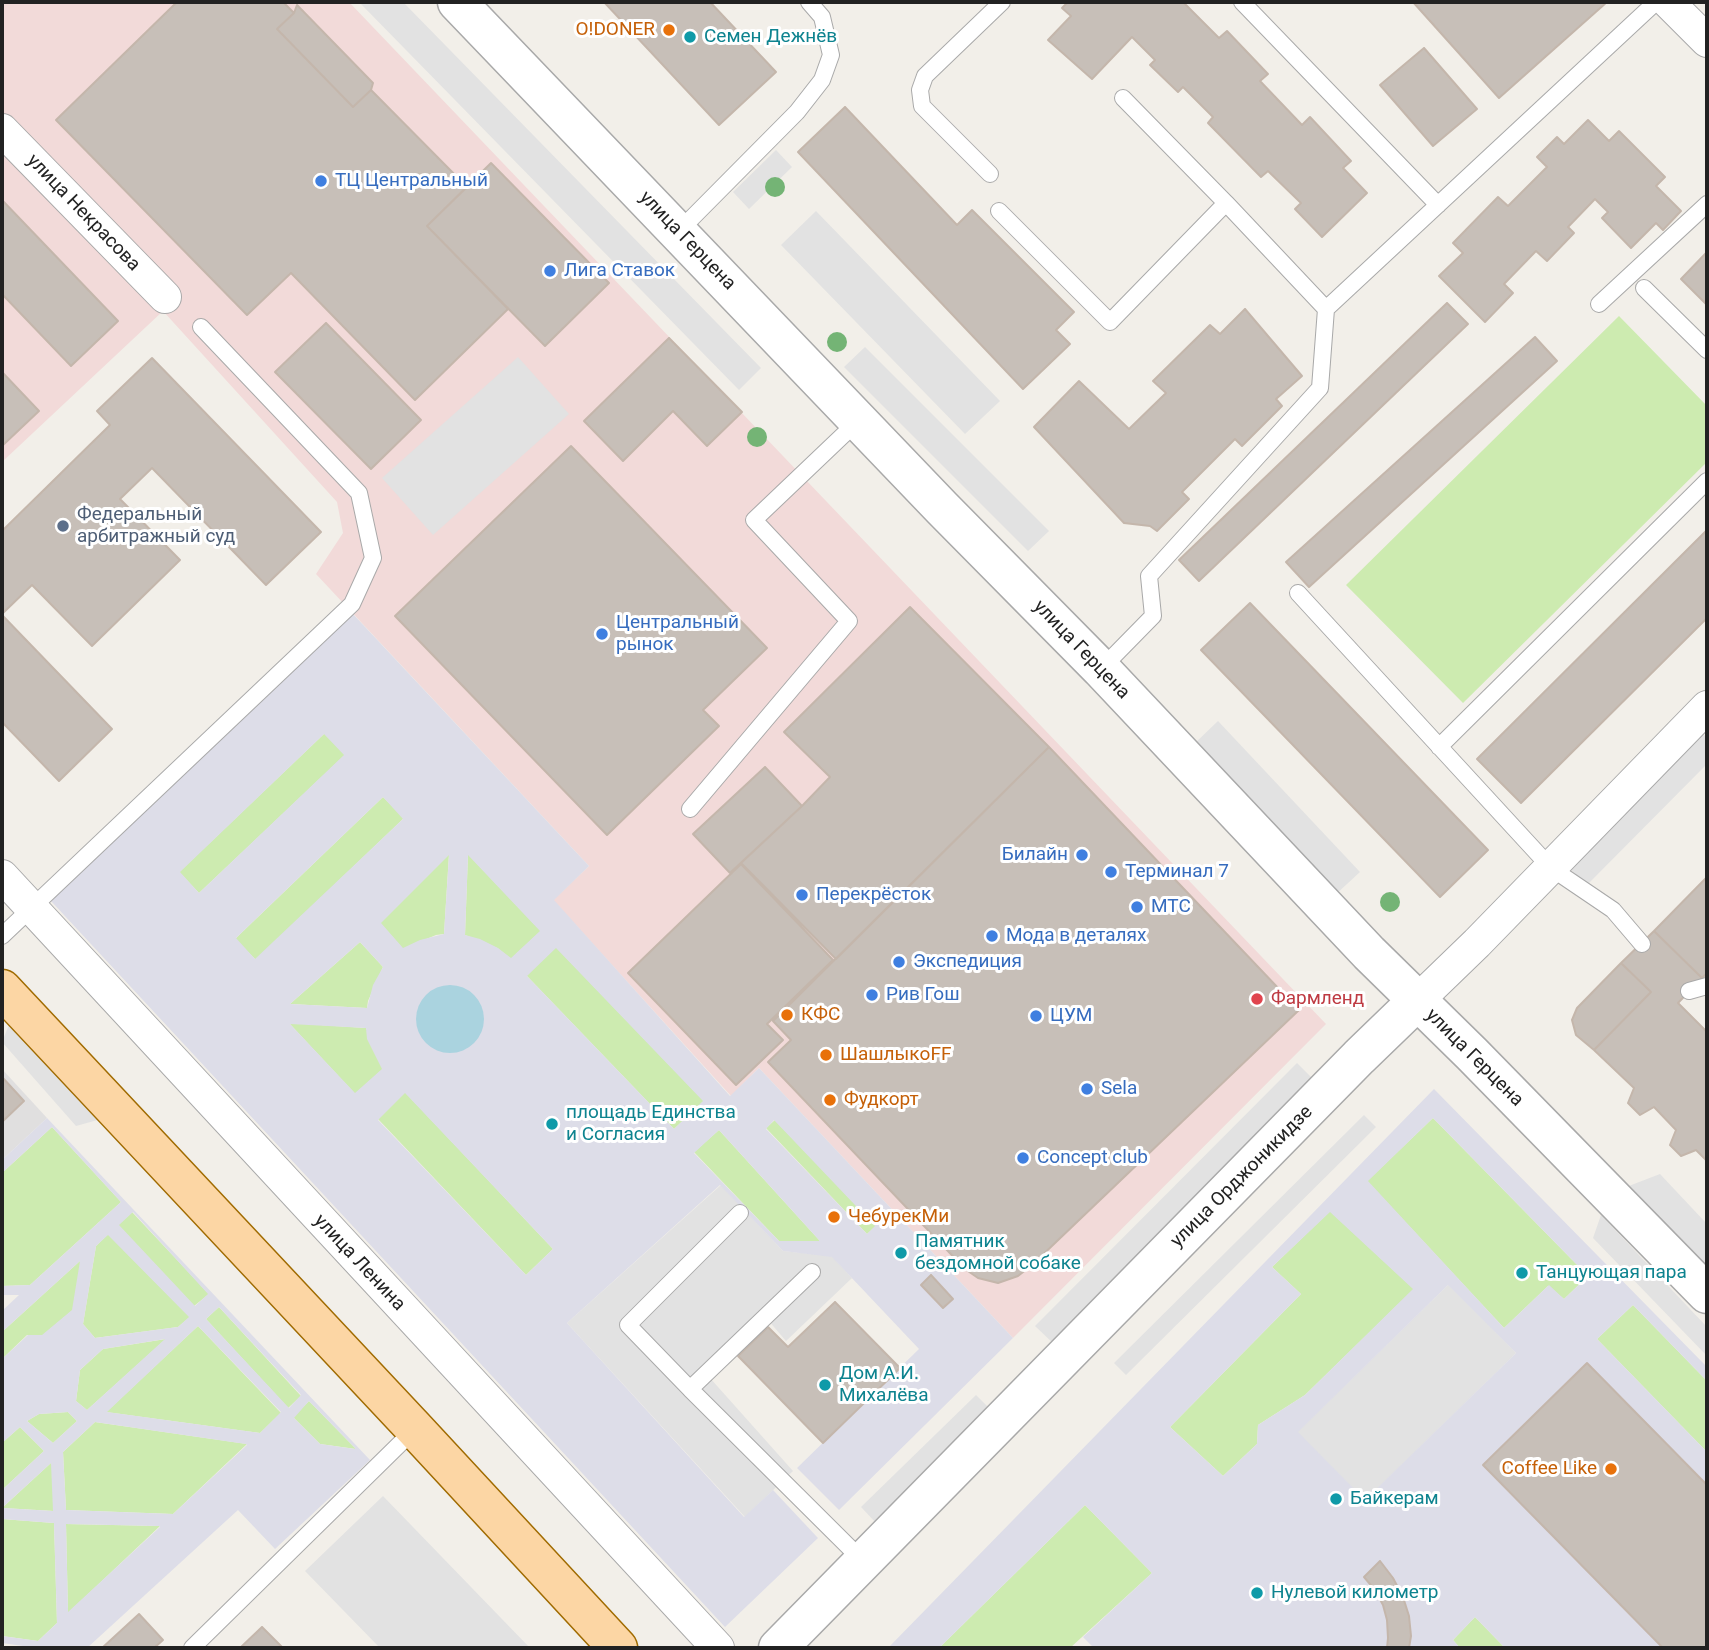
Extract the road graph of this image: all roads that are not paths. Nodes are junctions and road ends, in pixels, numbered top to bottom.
1 (457, 2) edge
2 (809, 2) edge
3 (1002, 2) edge
4 (1242, 2) edge
5 (1656, 2) edge
6 (1668, 2) edge
7 (1707, 41) edge
8 (1123, 98) dead end
9 (2, 130) edge
10 (990, 174) dead end
11 (1226, 203) junction
12 (1707, 204) edge
13 (1438, 205) junction
14 (999, 211) dead end
15 (678, 232) junction
16 (1644, 288) dead end
17 (165, 297) dead end
18 (1599, 304) dead end
19 (1326, 309) junction
20 (201, 327) dead end
21 (1707, 350) edge
22 (858, 421) junction
23 (1707, 481) edge
24 (1298, 593) dead end
25 (1101, 669) junction
26 (1707, 707) edge
27 (1439, 747) junction
28 (690, 809) dead end
29 (1550, 868) junction
30 (2, 876) edge
31 (31, 908) junction
32 (2, 936) edge
33 (1642, 944) dead end
34 (1707, 986) edge
35 (2, 989) edge
36 (1689, 992) dead end
37 (1417, 1001) junction
38 (740, 1213) dead end
39 (812, 1272) dead end
40 (1707, 1294) edge
41 (690, 1389) junction
42 (415, 1429) junction
43 (864, 1562) junction
44 (192, 1648) edge
45 (618, 1648) edge
46 (718, 1648) edge
47 (778, 1648) edge

1 - 15 street, улица Герцена
2 - 15 lane
3 - 10 lane
4 - 13 lane
5 - 13 lane
6 - 7 street
8 - 11 lane
9 - 17 street, улица Некрасова
11 - 14 lane
11 - 19 lane
12 - 18 lane
13 - 19 lane
15 - 22 street, улица Герцена
16 - 21 lane
19 - 25 lane
20 - 31 lane
22 - 25 street, улица Герцена
22 - 28 lane
23 - 27 lane
24 - 27 lane
25 - 37 street, улица Герцена
26 - 29 street, улица Орджоникидзе
27 - 29 lane
29 - 33 lane
29 - 37 street, улица Орджоникидзе
30 - 31 street, улица Ленина
31 - 32 lane
31 - 46 street, улица Ленина
34 - 36 lane
35 - 42 main road
37 - 40 street, улица Герцена
37 - 43 street, улица Орджоникидзе
38 - 41 lane
39 - 41 lane
41 - 43 lane
42 - 44 lane
42 - 45 main road
43 - 47 street, улица Орджоникидзе

